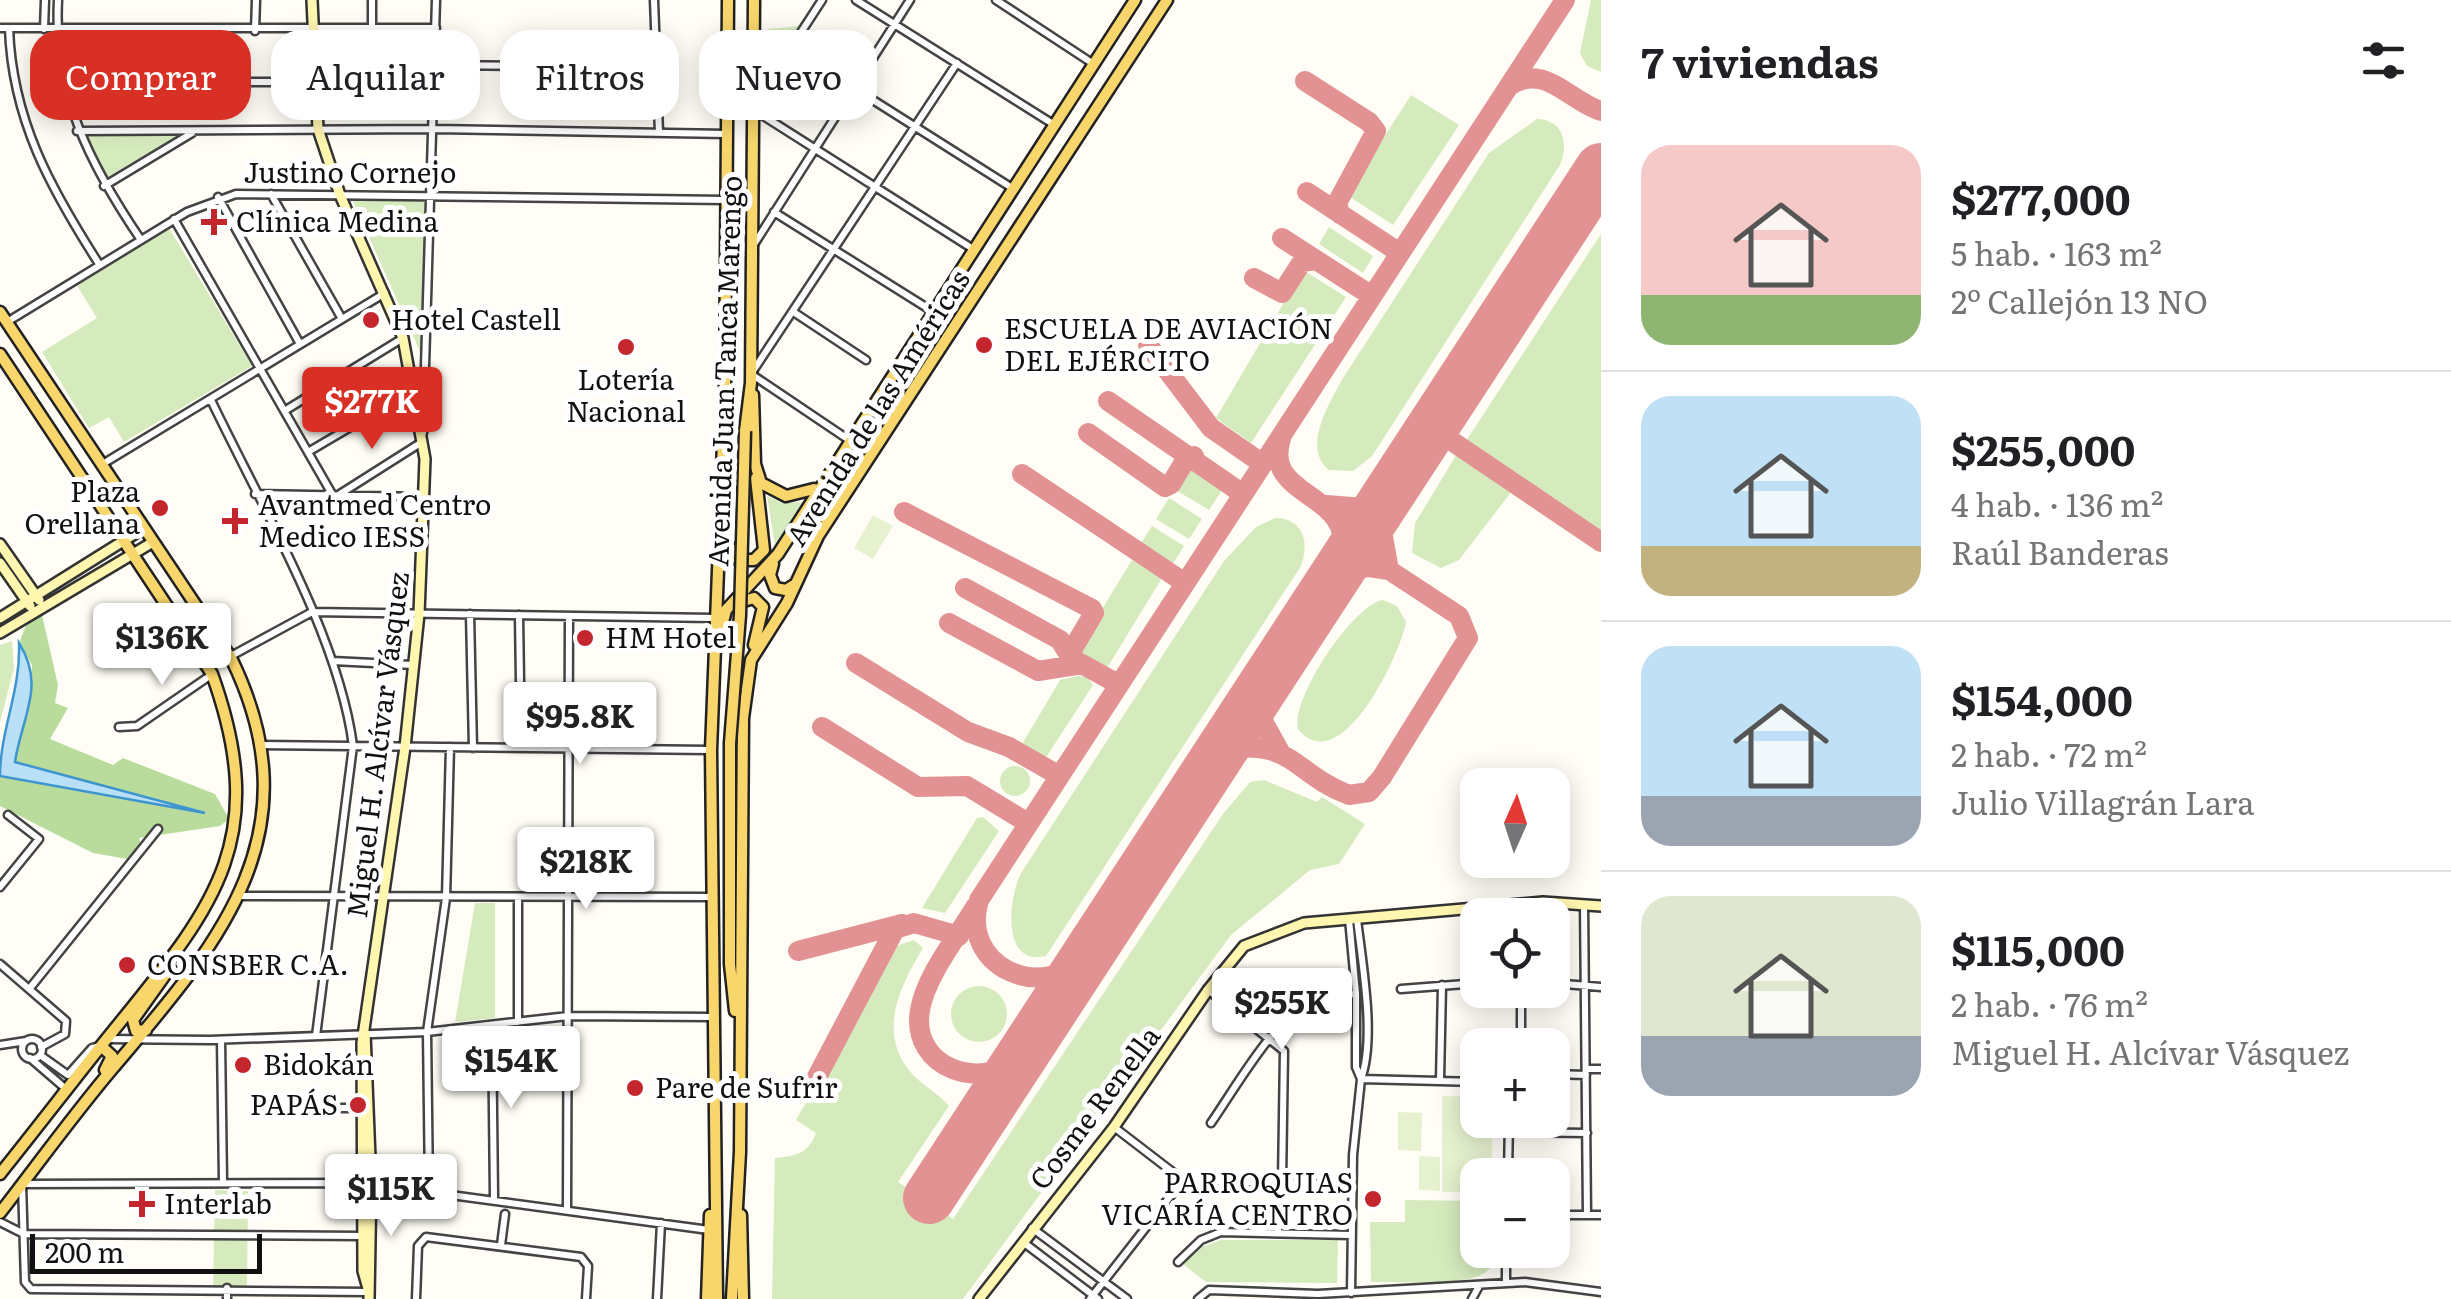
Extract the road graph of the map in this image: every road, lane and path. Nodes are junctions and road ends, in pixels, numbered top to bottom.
1 (45, 0) edge
2 (58, 0) edge
3 (256, 0) edge
4 (312, 0) edge
5 (372, 0) edge
6 (436, 0) edge
7 (654, 0) edge
8 (728, 0) edge
9 (754, 0) edge
10 (822, 0) edge
11 (856, 0) edge
12 (910, 0) edge
13 (997, 0) edge
14 (1135, 0) edge
15 (1167, 0) edge
16 (894, 26) junction
17 (4, 28) edge
18 (372, 28) junction
19 (436, 28) joint
20 (44, 29) junction
21 (56, 29) junction
22 (99, 30) edge
23 (312, 30) joint
24 (655, 30) edge
25 (754, 30) edge
26 (803, 30) edge
27 (251, 31) edge
28 (255, 31) junction
29 (271, 31) edge
30 (877, 52) edge
31 (957, 62) junction
32 (1092, 63) junction
33 (877, 102) edge
34 (75, 120) edge
35 (317, 120) edge
36 (435, 120) edge
37 (658, 120) edge
38 (754, 120) edge
39 (773, 120) edge
40 (833, 120) edge
41 (1053, 124) junction
42 (915, 126) junction
43 (318, 129) junction
44 (435, 129) junction
45 (78, 131) junction
46 (193, 132) junction
47 (659, 133) junction
48 (728, 134) junction
49 (814, 148) junction
50 (104, 186) junction
51 (1012, 188) junction
52 (877, 189) junction
53 (271, 194) junction
54 (434, 194) junction
55 (340, 195) junction
56 (218, 198) junction
57 (727, 200) junction
58 (774, 212) junction
59 (174, 220) junction
60 (141, 240) junction
61 (752, 247) junction
62 (972, 249) junction
63 (836, 252) junction
64 (99, 264) junction
65 (386, 293) junction
66 (932, 311) junction
67 (0, 312) edge
68 (795, 313) junction
69 (342, 319) junction
70 (7, 322) junction
71 (402, 338) junction
72 (300, 344) junction
73 (0, 354) edge
74 (866, 360) dead end
75 (261, 367) junction
76 (751, 378) junction
77 (415, 389) junction
78 (211, 400) junction
79 (286, 410) junction
80 (423, 439) junction
81 (849, 440) junction
82 (308, 452) junction
83 (755, 464) junction
84 (100, 465) junction
85 (822, 481) junction
86 (256, 494) junction
87 (336, 494) junction
88 (425, 497) junction
89 (721, 521) junction
90 (144, 528) junction
91 (124, 540) junction
92 (152, 542) junction
93 (0, 544) edge
94 (132, 554) junction
95 (778, 554) junction
96 (0, 563) edge
97 (796, 582) junction
98 (36, 605) junction
99 (312, 612) junction
100 (419, 614) junction
101 (470, 614) junction
102 (519, 615) junction
103 (569, 616) junction
104 (0, 618) edge
105 (718, 619) junction
106 (0, 633) edge
107 (230, 657) junction
108 (334, 661) junction
109 (413, 666) junction
110 (212, 674) junction
111 (746, 680) junction
112 (119, 727) dead end
113 (730, 742) joint
114 (259, 746) junction
115 (353, 746) junction
116 (405, 747) junction
117 (450, 747) junction
118 (473, 748) junction
119 (522, 748) junction
120 (568, 749) junction
121 (711, 750) junction
122 (743, 801) junction
123 (8, 815) dead end
124 (158, 830) dead end
125 (730, 840) junction
126 (0, 887) edge
127 (240, 896) junction
128 (335, 897) junction
129 (383, 898) junction
130 (446, 898) junction
131 (710, 898) junction
132 (518, 899) junction
133 (568, 900) junction
134 (1584, 904) junction
135 (1601, 906) edge
136 (1353, 919) junction
137 (174, 958) junction
138 (0, 964) edge
139 (1460, 984) edge
140 (1570, 985) edge
141 (1442, 986) junction
142 (1586, 986) junction
143 (1601, 987) edge
144 (30, 988) junction
145 (1208, 990) junction
146 (1401, 990) dead end
147 (1360, 994) junction
148 (568, 1016) junction
149 (712, 1017) junction
150 (518, 1022) junction
151 (492, 1025) junction
152 (146, 1029) junction
153 (427, 1032) junction
154 (365, 1033) junction
155 (316, 1036) junction
156 (1272, 1037) junction
157 (26, 1040) junction
158 (138, 1040) junction
159 (222, 1040) junction
160 (104, 1043) junction
161 (1, 1045) edge
162 (40, 1050) junction
163 (22, 1051) junction
164 (740, 1057) junction
165 (30, 1058) junction
166 (1601, 1069) edge
167 (1587, 1072) junction
168 (1570, 1073) edge
169 (1361, 1079) junction
170 (1440, 1081) junction
171 (1460, 1082) edge
172 (67, 1090) junction
173 (311, 1108) dead end
174 (362, 1108) junction
175 (72, 1120) junction
176 (1212, 1123) dead end
177 (1114, 1127) junction
178 (1570, 1135) edge
179 (1588, 1136) junction
180 (1601, 1140) edge
181 (714, 1168) junction
182 (740, 1168) junction
183 (0, 1174) edge
184 (1183, 1180) junction
185 (223, 1182) junction
186 (1280, 1182) junction
187 (366, 1183) junction
188 (22, 1184) junction
189 (1352, 1184) junction
190 (429, 1190) junction
191 (494, 1197) junction
192 (567, 1208) junction
193 (0, 1213) edge
194 (504, 1214) dead end
195 (1570, 1214) edge
196 (1587, 1214) junction
197 (1601, 1214) edge
198 (0, 1222) edge
199 (661, 1223) junction
200 (1032, 1228) junction
201 (710, 1230) junction
202 (1278, 1232) junction
203 (23, 1234) junction
204 (1351, 1235) junction
205 (362, 1236) junction
206 (1022, 1242) junction
207 (501, 1246) junction
208 (1178, 1262) dead end
209 (1506, 1268) edge
210 (1103, 1281) junction
211 (1506, 1282) junction
212 (1480, 1285) junction
213 (227, 1288) junction
214 (1601, 1292) edge
215 (1352, 1293) junction
216 (297, 1294) edge
217 (369, 1296) edge
218 (1318, 1296) edge
219 (1366, 1296) edge
220 (1093, 1298) edge
221 (227, 1299) edge
222 (416, 1299) edge
223 (586, 1299) edge
224 (657, 1299) edge
225 (707, 1299) edge
226 (717, 1299) edge
227 (732, 1299) edge
228 (743, 1299) edge
229 (979, 1299) edge
230 (1127, 1299) edge
231 (1198, 1299) edge
232 (1472, 1299) edge

1 - 20 street
2 - 21 street
3 - 28 street
4 - 23 street, Miguel H. Alcívar Vásquez
5 - 18 street
6 - 19 street
7 - 24 street
8 - 48 main road, Avenida Juan Tanca Marengo
9 - 25 main road, Avenida Juan Tanca Marengo
10 - 26 street
11 - 16 street
12 - 16 street
13 - 32 street
14 - 32 main road, Avenida de las Américas
15 - 97 main road, Avenida de las Américas
16 - 30 street
16 - 31 street
17 - 20 street
17 - 64 street
18 - 19 street
18 - 23 street
20 - 21 street
21 - 22 street
27 - 28 street
28 - 29 street
31 - 41 street
31 - 42 street
32 - 41 main road, Avenida de las Américas
33 - 42 street
34 - 45 street
35 - 43 street, Miguel H. Alcívar Vásquez
36 - 44 street
37 - 47 street
38 - 61 main road, Avenida Juan Tanca Marengo
39 - 49 street
40 - 49 street
41 - 51 main road, Avenida de las Américas
42 - 51 street
42 - 52 street
43 - 44 street
43 - 46 street
43 - 55 street, Miguel H. Alcívar Vásquez
44 - 47 street
44 - 54 street
45 - 46 street
45 - 50 street
46 - 50 street
47 - 48 street
48 - 57 main road, Avenida Juan Tanca Marengo
49 - 52 street
49 - 58 street
50 - 60 street
51 - 62 main road, Avenida de las Américas
52 - 62 street
52 - 63 street
53 - 55 street, Justino Cornejo
53 - 56 street, Justino Cornejo
53 - 69 street
54 - 55 street, Justino Cornejo
54 - 57 street, Justino Cornejo
54 - 80 street
55 - 65 street, Miguel H. Alcívar Vásquez
56 - 59 street, Justino Cornejo
56 - 72 street
57 - 89 main road, Avenida Juan Tanca Marengo
58 - 61 street
58 - 63 street
59 - 60 street, Justino Cornejo
59 - 75 street
60 - 64 street, Justino Cornejo
61 - 76 main road, Avenida Juan Tanca Marengo
62 - 66 main road, Avenida de las Américas
63 - 66 street
63 - 68 street
64 - 70 street, Justino Cornejo
65 - 69 street
65 - 71 street, Miguel H. Alcívar Vásquez
66 - 81 main road, Avenida de las Américas
67 - 70 main road
68 - 74 street
68 - 76 street
69 - 72 street
70 - 84 main road
71 - 77 street, Miguel H. Alcívar Vásquez
71 - 79 street
72 - 75 street
73 - 91 main road
75 - 78 street
75 - 79 street
76 - 81 street
76 - 83 main road
76 - 113 main road, Avenida Juan Tanca Marengo, bridge
77 - 80 street, Miguel H. Alcívar Vásquez
77 - 82 street
78 - 84 street
78 - 86 street
79 - 82 street
80 - 87 street
80 - 88 street, Miguel H. Alcívar Vásquez
81 - 85 main road, Avenida de las Américas
82 - 87 street
83 - 85 main road
83 - 89 main road
84 - 90 main road
85 - 95 main road, Avenida de las Américas
86 - 87 street
86 - 99 street
87 - 88 street
88 - 100 street, Miguel H. Alcívar Vásquez
89 - 105 main road, Avenida Juan Tanca Marengo
90 - 91 street
90 - 92 main road
91 - 94 main road
91 - 98 street
92 - 94 street
92 - 107 main road
93 - 98 street
94 - 98 street
94 - 110 main road
95 - 97 main road
95 - 105 main road, Avenida de las Américas
96 - 98 street
97 - 111 main road, Avenida de las Américas
98 - 104 street
98 - 106 street
99 - 100 street
99 - 107 street
99 - 108 street
100 - 101 street
100 - 109 street, Miguel H. Alcívar Vásquez
101 - 102 street
101 - 118 street
102 - 103 street
102 - 119 street
103 - 105 street
103 - 120 street
105 - 111 main road
105 - 121 main road
107 - 114 main road
108 - 109 street
108 - 115 street
109 - 116 street, Miguel H. Alcívar Vásquez
110 - 112 street
110 - 137 main road
111 - 122 main road, Avenida de las Américas
113 - 125 main road, Avenida de las Américas
114 - 115 street
114 - 127 main road
115 - 116 street
115 - 128 street
116 - 117 street
116 - 129 street, Miguel H. Alcívar Vásquez
117 - 118 street
117 - 130 street
118 - 119 street
119 - 120 street
120 - 121 street
120 - 133 street
121 - 131 main road
122 - 125 main road
122 - 164 main road, Avenida de las Américas
123 - 126 street
124 - 144 street
125 - 164 main road, Avenida de las Américas
127 - 128 street
127 - 152 main road
128 - 129 street
128 - 155 street
129 - 130 street
129 - 154 street, Miguel H. Alcívar Vásquez
130 - 132 street
130 - 153 street
131 - 133 street
131 - 149 main road
132 - 133 street
132 - 150 street
133 - 148 street
134 - 135 street, Cosme Renella
134 - 136 street, Cosme Renella
134 - 142 street
136 - 145 street, Cosme Renella
136 - 147 street
137 - 152 main road
137 - 160 main road
138 - 144 street
139 - 141 street
140 - 142 street
141 - 146 street
141 - 170 street
142 - 143 street
142 - 167 street
144 - 162 street
145 - 156 street
145 - 177 street, Cosme Renella
147 - 156 street
147 - 169 street
148 - 149 street
148 - 150 street
148 - 192 street
149 - 181 main road
150 - 151 street
151 - 153 street
151 - 191 street
152 - 158 main road
153 - 154 street
153 - 190 street
154 - 155 street
154 - 174 street, Miguel H. Alcívar Vásquez
154 - 187 street, Miguel H. Alcívar Vásquez
155 - 159 street
156 - 176 street
156 - 186 street
157 - 161 street
157 - 162 street
157 - 163 street
158 - 159 street
158 - 160 street
158 - 175 main road
159 - 185 street
160 - 162 street
160 - 172 main road
160 - 175 main road
161 - 163 street
162 - 165 street
163 - 165 street
164 - 182 main road, Avenida de las Américas
165 - 172 street
166 - 167 street
167 - 168 street
167 - 179 street
169 - 170 street
169 - 189 street
170 - 171 street
172 - 183 main road
173 - 174 street
174 - 187 street, Miguel H. Alcívar Vásquez
175 - 188 main road
177 - 184 street
177 - 200 street, Cosme Renella
178 - 179 street
179 - 180 street
179 - 196 street
181 - 201 main road
181 - 226 main road
182 - 227 main road, Avenida de las Américas
182 - 228 main road
184 - 186 street
184 - 210 street
185 - 187 street
185 - 188 street
186 - 189 street
186 - 202 street
187 - 190 street
187 - 205 street, Miguel H. Alcívar Vásquez
187 - 217 street, Miguel H. Alcívar Vásquez
188 - 193 main road
188 - 203 street
189 - 204 street
190 - 191 street
191 - 192 street
192 - 199 street
194 - 207 street
195 - 196 street
196 - 197 street
198 - 203 street
199 - 201 street
199 - 224 street
200 - 206 street, Cosme Renella
200 - 210 street
201 - 225 main road
202 - 204 street
202 - 208 street
203 - 205 street
203 - 213 street
204 - 215 street
205 - 217 street, Miguel H. Alcívar Vásquez
206 - 220 street
206 - 229 street, Cosme Renella
207 - 222 street
207 - 223 street
209 - 211 street
210 - 220 street
210 - 230 street
211 - 212 street
211 - 214 street
212 - 219 street
212 - 232 street
213 - 216 street
213 - 221 street
215 - 218 street
215 - 219 street
216 - 217 street
218 - 231 street

